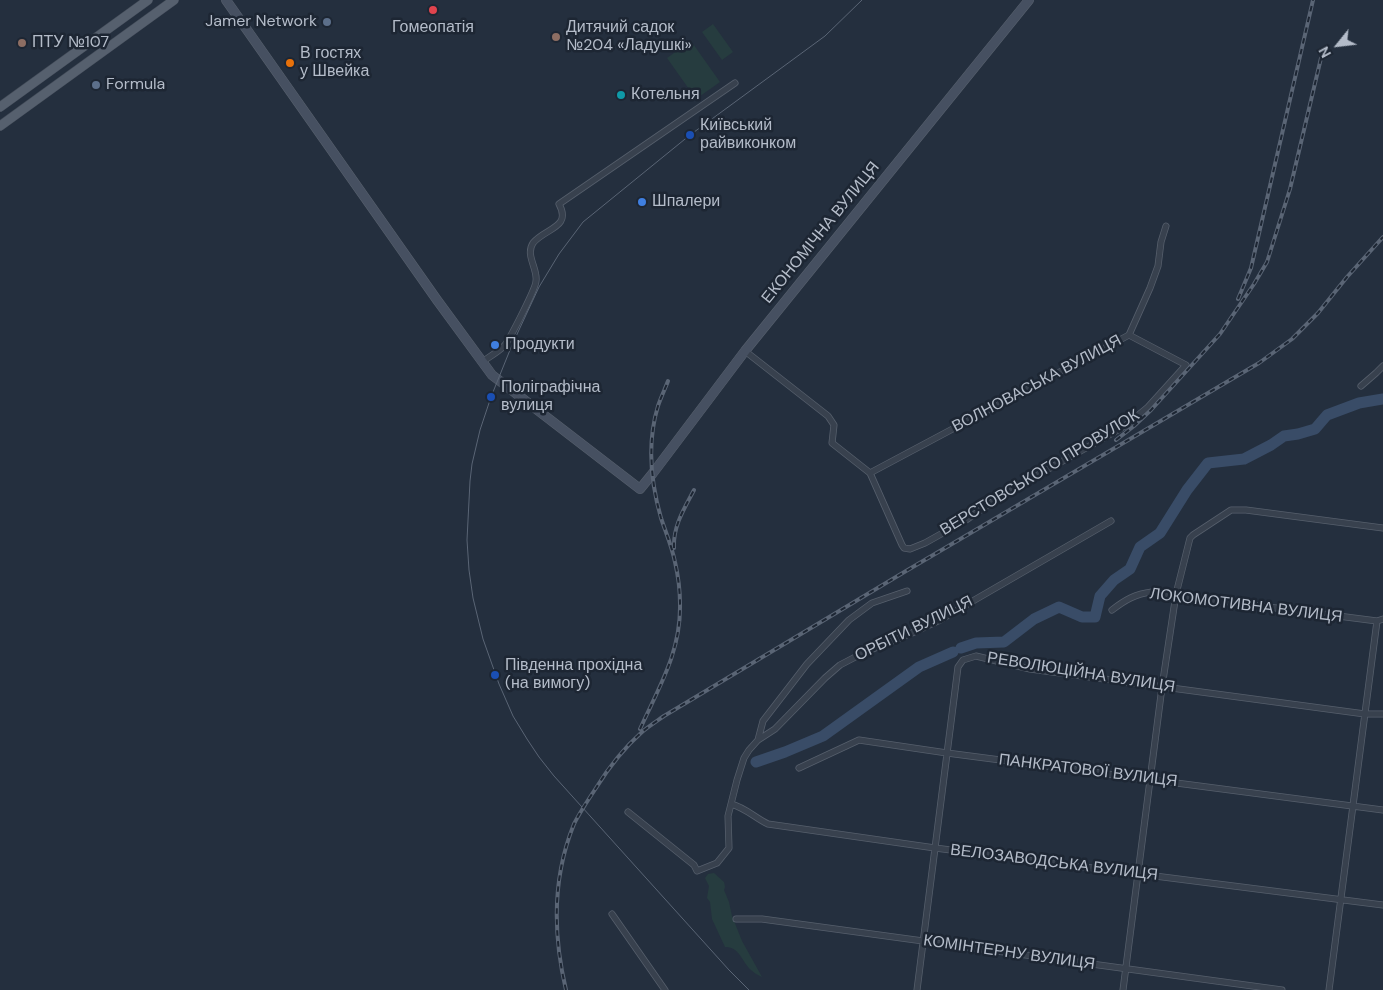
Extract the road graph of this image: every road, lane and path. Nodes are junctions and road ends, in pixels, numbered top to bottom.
1 (148, 0) edge
2 (174, 0) edge
3 (226, 0) edge
4 (1029, 0) edge
5 (735, 83) dead end
6 (0, 107) edge
7 (0, 126) edge
8 (1166, 226) dead end
9 (1129, 335) junction
10 (745, 351) junction
11 (482, 362) junction
12 (1383, 366) edge
13 (1361, 386) dead end
14 (870, 474) junction
15 (1111, 521) dead end
16 (1383, 528) edge
17 (907, 591) dead end
18 (1176, 594) junction
19 (1112, 610) dead end
20 (1380, 620) edge
21 (1162, 687) junction
22 (1365, 714) junction
23 (1383, 714) edge
24 (758, 740) junction
25 (947, 753) junction
26 (799, 768) dead end
27 (1151, 779) junction
28 (731, 804) junction
29 (1353, 806) junction
30 (1383, 810) edge
31 (628, 812) dead end
32 (935, 848) junction
33 (1138, 874) junction
34 (1341, 900) junction
35 (1383, 905) edge
36 (612, 914) dead end
37 (736, 919) dead end
38 (924, 941) junction
39 (1126, 969) junction
40 (665, 990) edge
41 (917, 990) edge
42 (1123, 990) edge
43 (1282, 990) edge
44 (1329, 990) edge

1 - 6 main road
2 - 7 main road
3 - 11 street
4 - 10 street, ЕКОНОМІЧНА ВУЛИЦЯ
5 - 11 street
8 - 9 street, ВОЛНОВАСЬКА ВУЛИЦЯ
9 - 14 street, ВОЛНОВАСЬКА ВУЛИЦЯ
9 - 14 street, ВЕРСТОВСЬКОГО ПРОВУЛОК
10 - 11 street, ЕКОНОМІЧНА ВУЛИЦЯ
10 - 14 street
12 - 13 street
15 - 24 street, ОРБІТИ ВУЛИЦЯ
16 - 18 street
17 - 24 street
18 - 19 street, ЛОКОМОТИВНА ВУЛИЦЯ
18 - 20 street, ЛОКОМОТИВНА ВУЛИЦЯ
18 - 21 street
20 - 22 street
21 - 22 street, РЕВОЛЮЦІЙНА ВУЛИЦЯ
21 - 25 street, РЕВОЛЮЦІЙНА ВУЛИЦЯ
21 - 27 street
22 - 23 street, РЕВОЛЮЦІЙНА ВУЛИЦЯ
22 - 29 street
24 - 28 street
25 - 26 street, ПАНКРАТОВОЇ ВУЛИЦЯ
25 - 27 street, ПАНКРАТОВОЇ ВУЛИЦЯ
25 - 32 street, РЕВОЛЮЦІЙНА ВУЛИЦЯ
27 - 29 street, ПАНКРАТОВОЇ ВУЛИЦЯ
27 - 33 street
28 - 31 street
28 - 32 street, ВЕЛОЗАВОДСЬКА ВУЛИЦЯ
29 - 30 street, ПАНКРАТОВОЇ ВУЛИЦЯ
29 - 34 street
32 - 33 street, ВЕЛОЗАВОДСЬКА ВУЛИЦЯ
32 - 38 street, РЕВОЛЮЦІЙНА ВУЛИЦЯ
33 - 34 street, ВЕЛОЗАВОДСЬКА ВУЛИЦЯ
33 - 39 street
34 - 35 street, ВЕЛОЗАВОДСЬКА ВУЛИЦЯ
34 - 44 street
36 - 40 street
37 - 38 street, КОМІНТЕРНУ ВУЛИЦЯ
38 - 39 street, КОМІНТЕРНУ ВУЛИЦЯ
38 - 41 street, РЕВОЛЮЦІЙНА ВУЛИЦЯ
39 - 42 street
39 - 43 street, КОМІНТЕРНУ ВУЛИЦЯ

